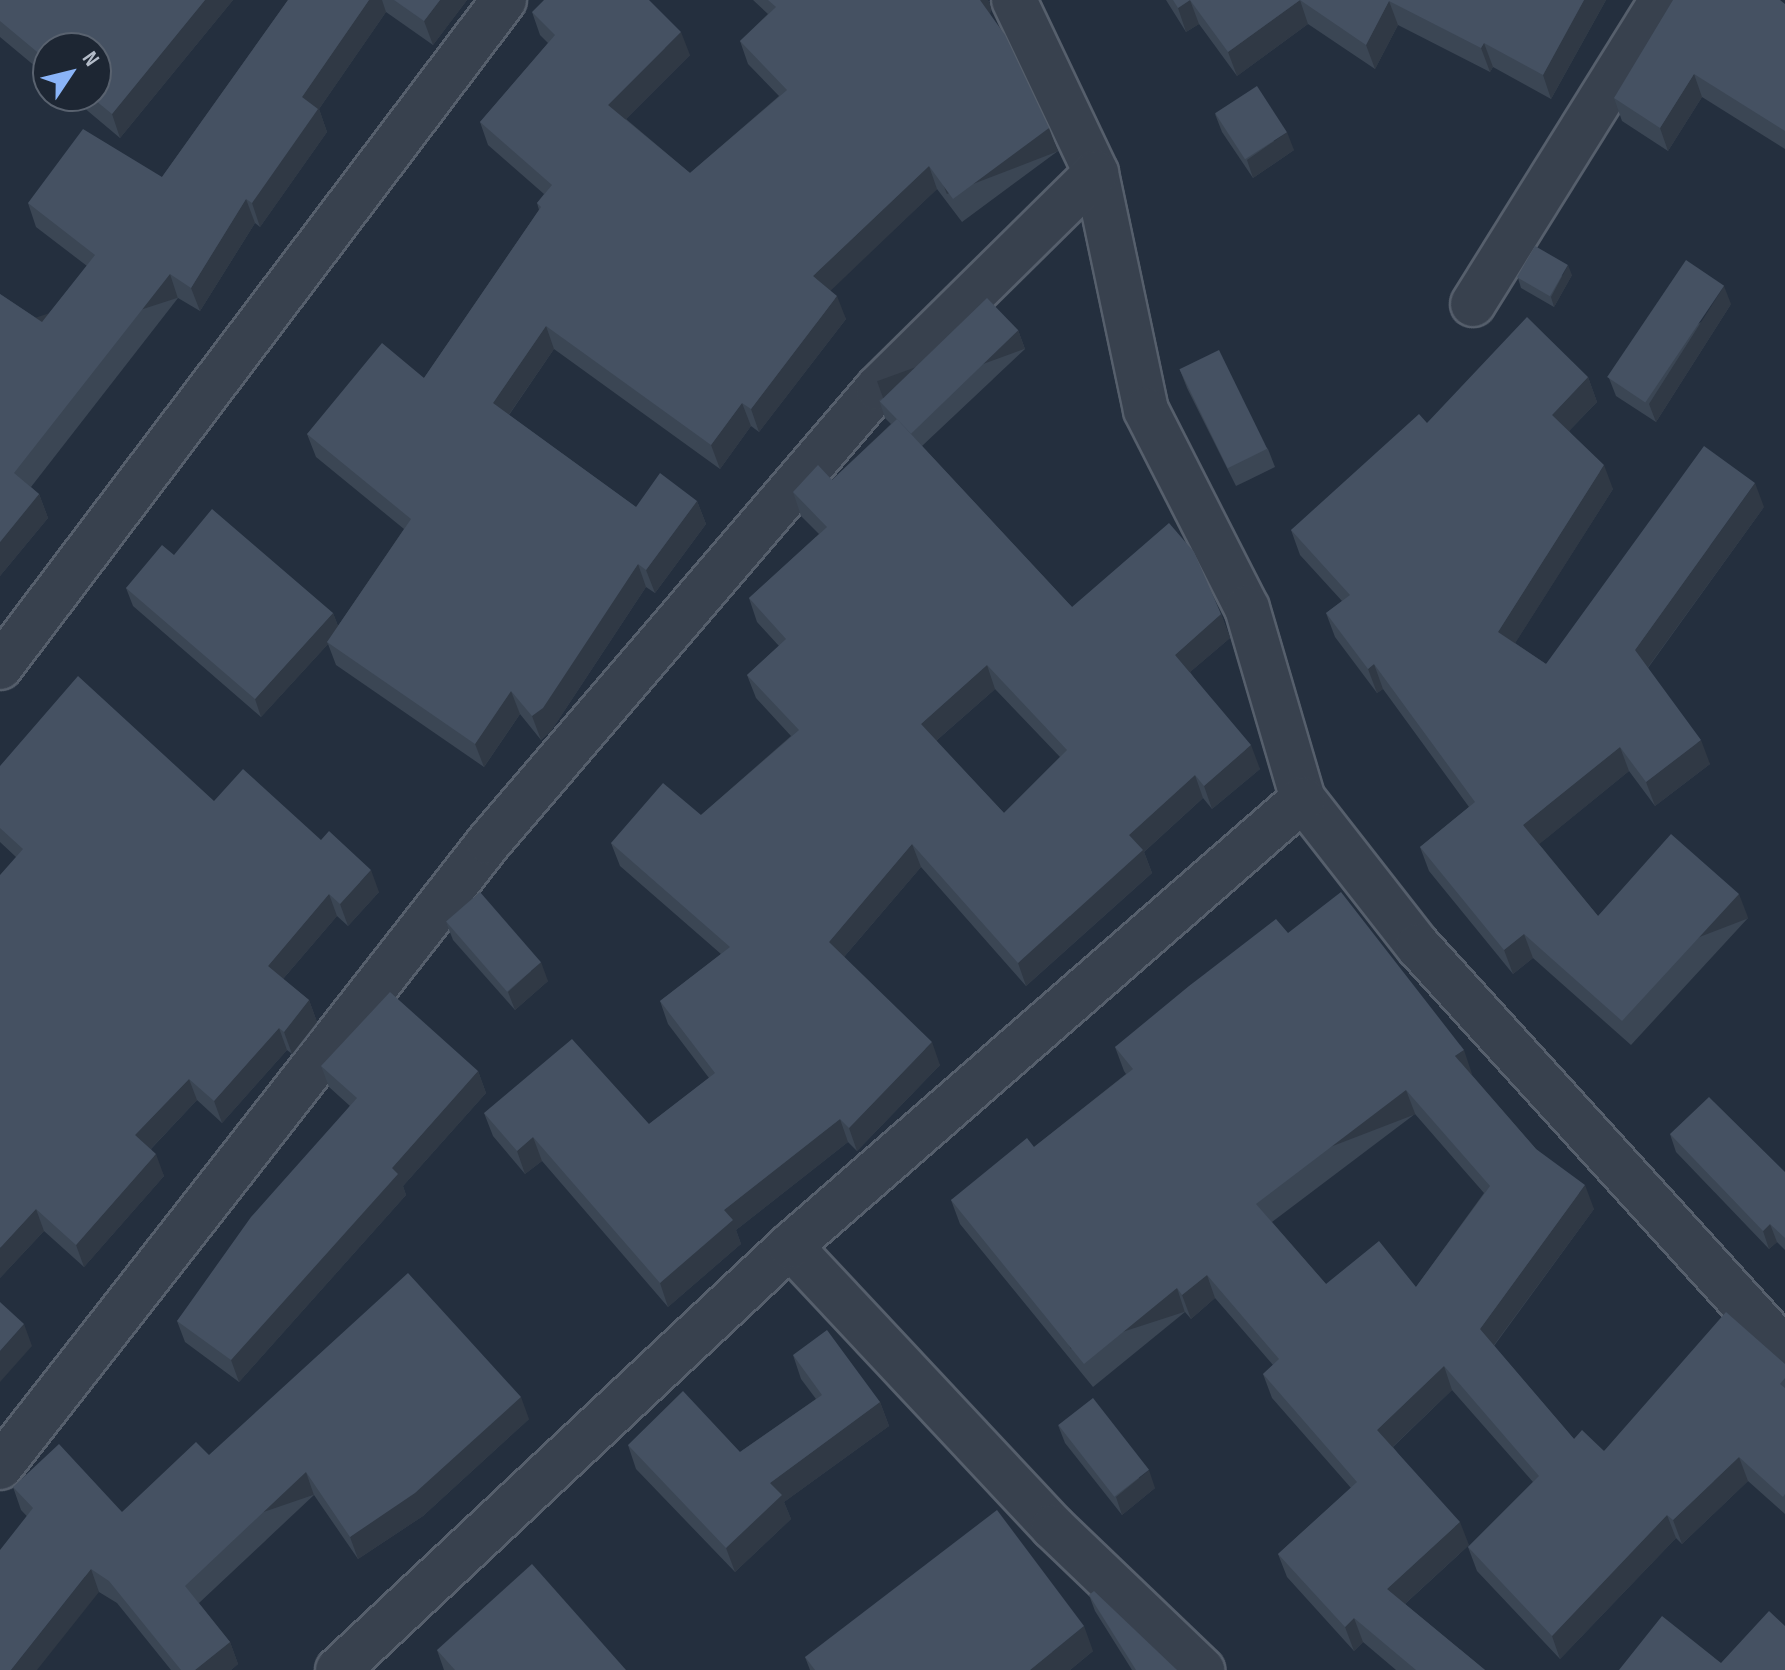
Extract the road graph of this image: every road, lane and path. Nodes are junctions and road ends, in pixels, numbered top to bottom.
1 (504, 0) edge
2 (1014, 0) edge
3 (1662, 0) edge
4 (1096, 173) junction
5 (1473, 304) dead end
6 (0, 667) edge
7 (1303, 799) junction
8 (790, 1246) junction
9 (1785, 1350) edge
10 (0, 1467) edge
11 (338, 1670) edge
12 (1202, 1670) edge

1 - 6 street
2 - 4 street
3 - 5 street
4 - 7 street
4 - 10 street
7 - 8 street
7 - 9 street
8 - 11 street
8 - 12 street

